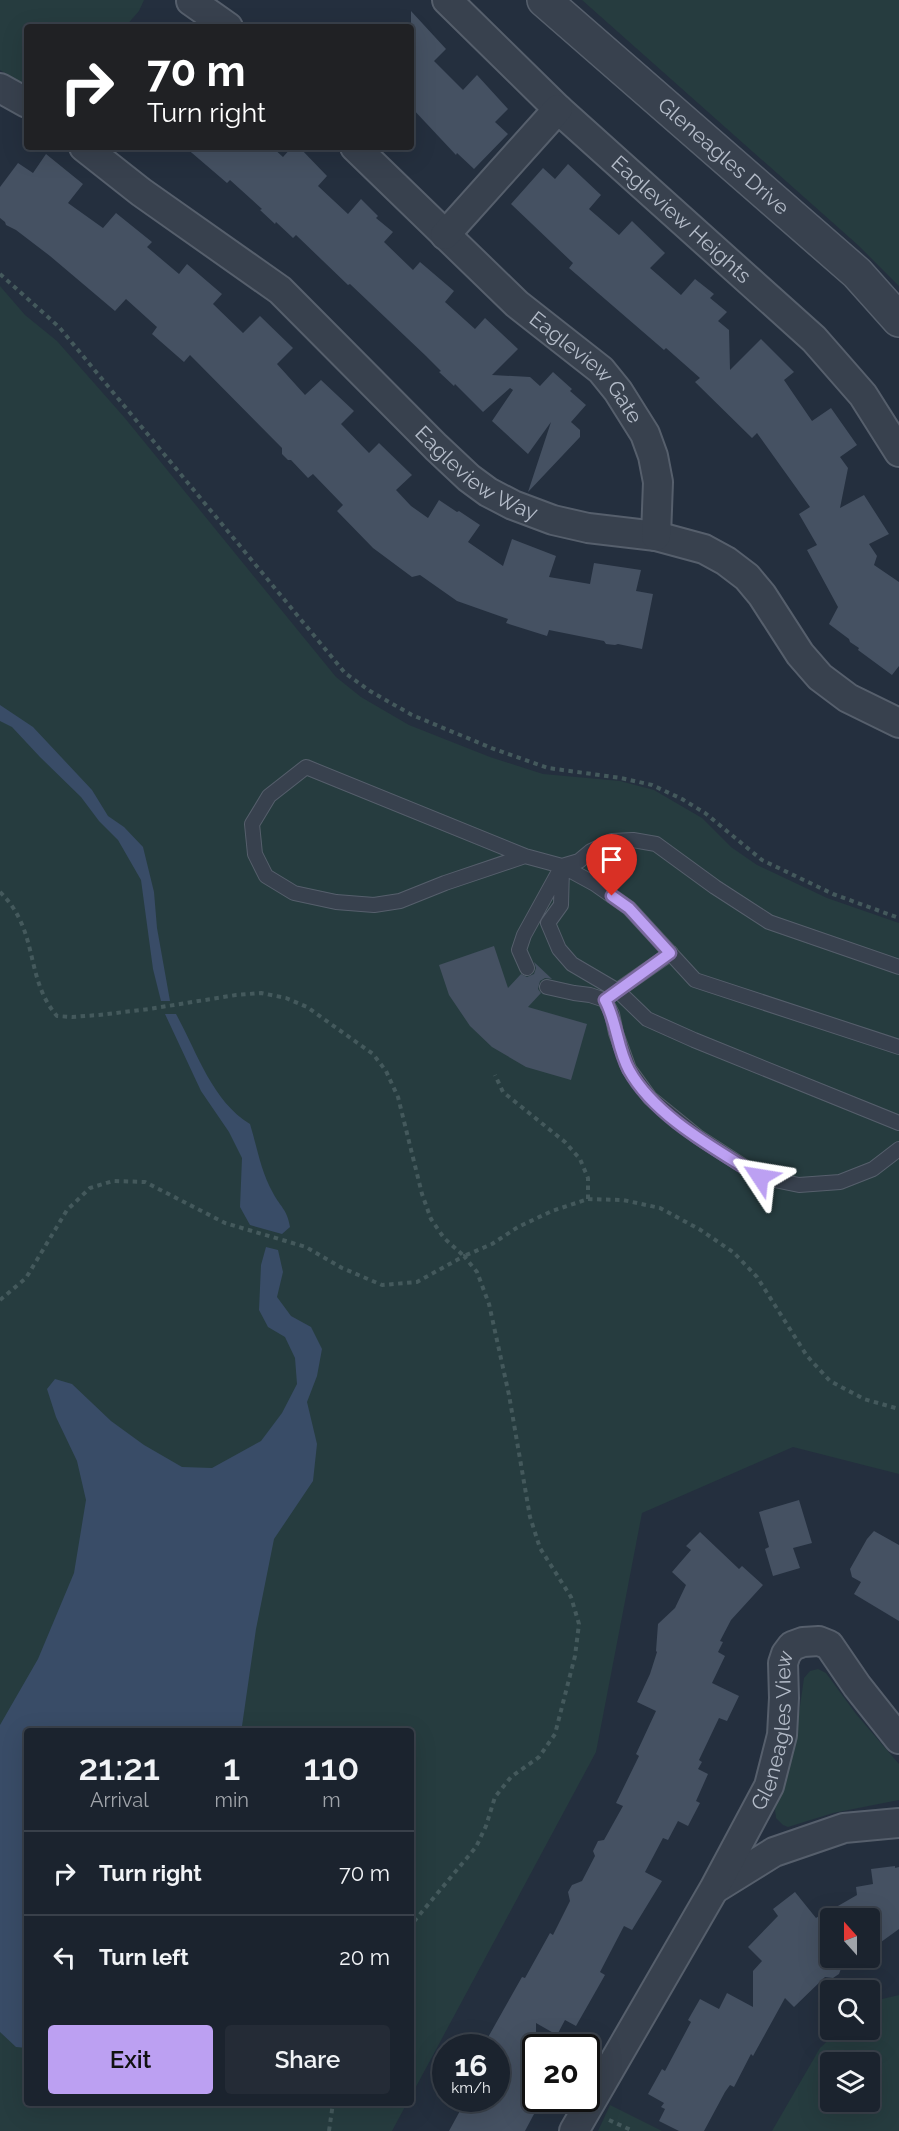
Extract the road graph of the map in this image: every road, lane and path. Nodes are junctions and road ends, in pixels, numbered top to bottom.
1 (447, 0) edge
2 (544, 0) edge
3 (191, 1) edge
4 (224, 24) edge
5 (0, 88) edge
6 (24, 101) edge
7 (558, 109) junction
8 (88, 150) edge
9 (358, 150) edge
10 (445, 235) junction
11 (0, 274) edge
12 (899, 320) edge
13 (899, 452) edge
14 (656, 536) junction
15 (899, 723) edge
16 (525, 856) junction
17 (562, 866) junction
18 (0, 892) edge
19 (899, 918) edge
20 (670, 953) junction
21 (899, 967) edge
22 (527, 968) dead end
23 (547, 987) dead end
24 (618, 991) junction
25 (605, 1000) junction
26 (899, 1047) edge
27 (495, 1075) dead end
28 (899, 1123) edge
29 (899, 1149) edge
30 (588, 1199) junction
31 (464, 1256) junction
32 (0, 1300) edge
33 (899, 1409) edge
34 (899, 1739) edge
35 (899, 1823) edge
36 (714, 1889) junction
37 (414, 1921) edge
38 (333, 2106) edge
39 (329, 2131) edge
40 (574, 2131) edge

1 - 7 street, Eagleview Heights
2 - 12 street, Gleneagles Drive
3 - 4 street
5 - 6 street
7 - 10 street
7 - 13 street, Eagleview Heights
8 - 14 street, Eagleview Way
9 - 10 street, Eagleview Gate
10 - 14 street, Eagleview Gate
11 - 19 path
14 - 15 street, Eagleview Way
16 - 16 lane
16 - 17 lane
17 - 20 lane
17 - 21 lane
17 - 22 lane
17 - 24 lane
18 - 31 path
20 - 24 lane
20 - 26 lane
23 - 25 lane
24 - 25 lane
24 - 28 lane
25 - 29 lane
27 - 30 path
30 - 31 path
30 - 33 path
31 - 32 path
31 - 37 path
34 - 36 street, Gleneagles View
35 - 36 street, Gleneagles View
36 - 40 street, Gleneagles View
38 - 39 path

